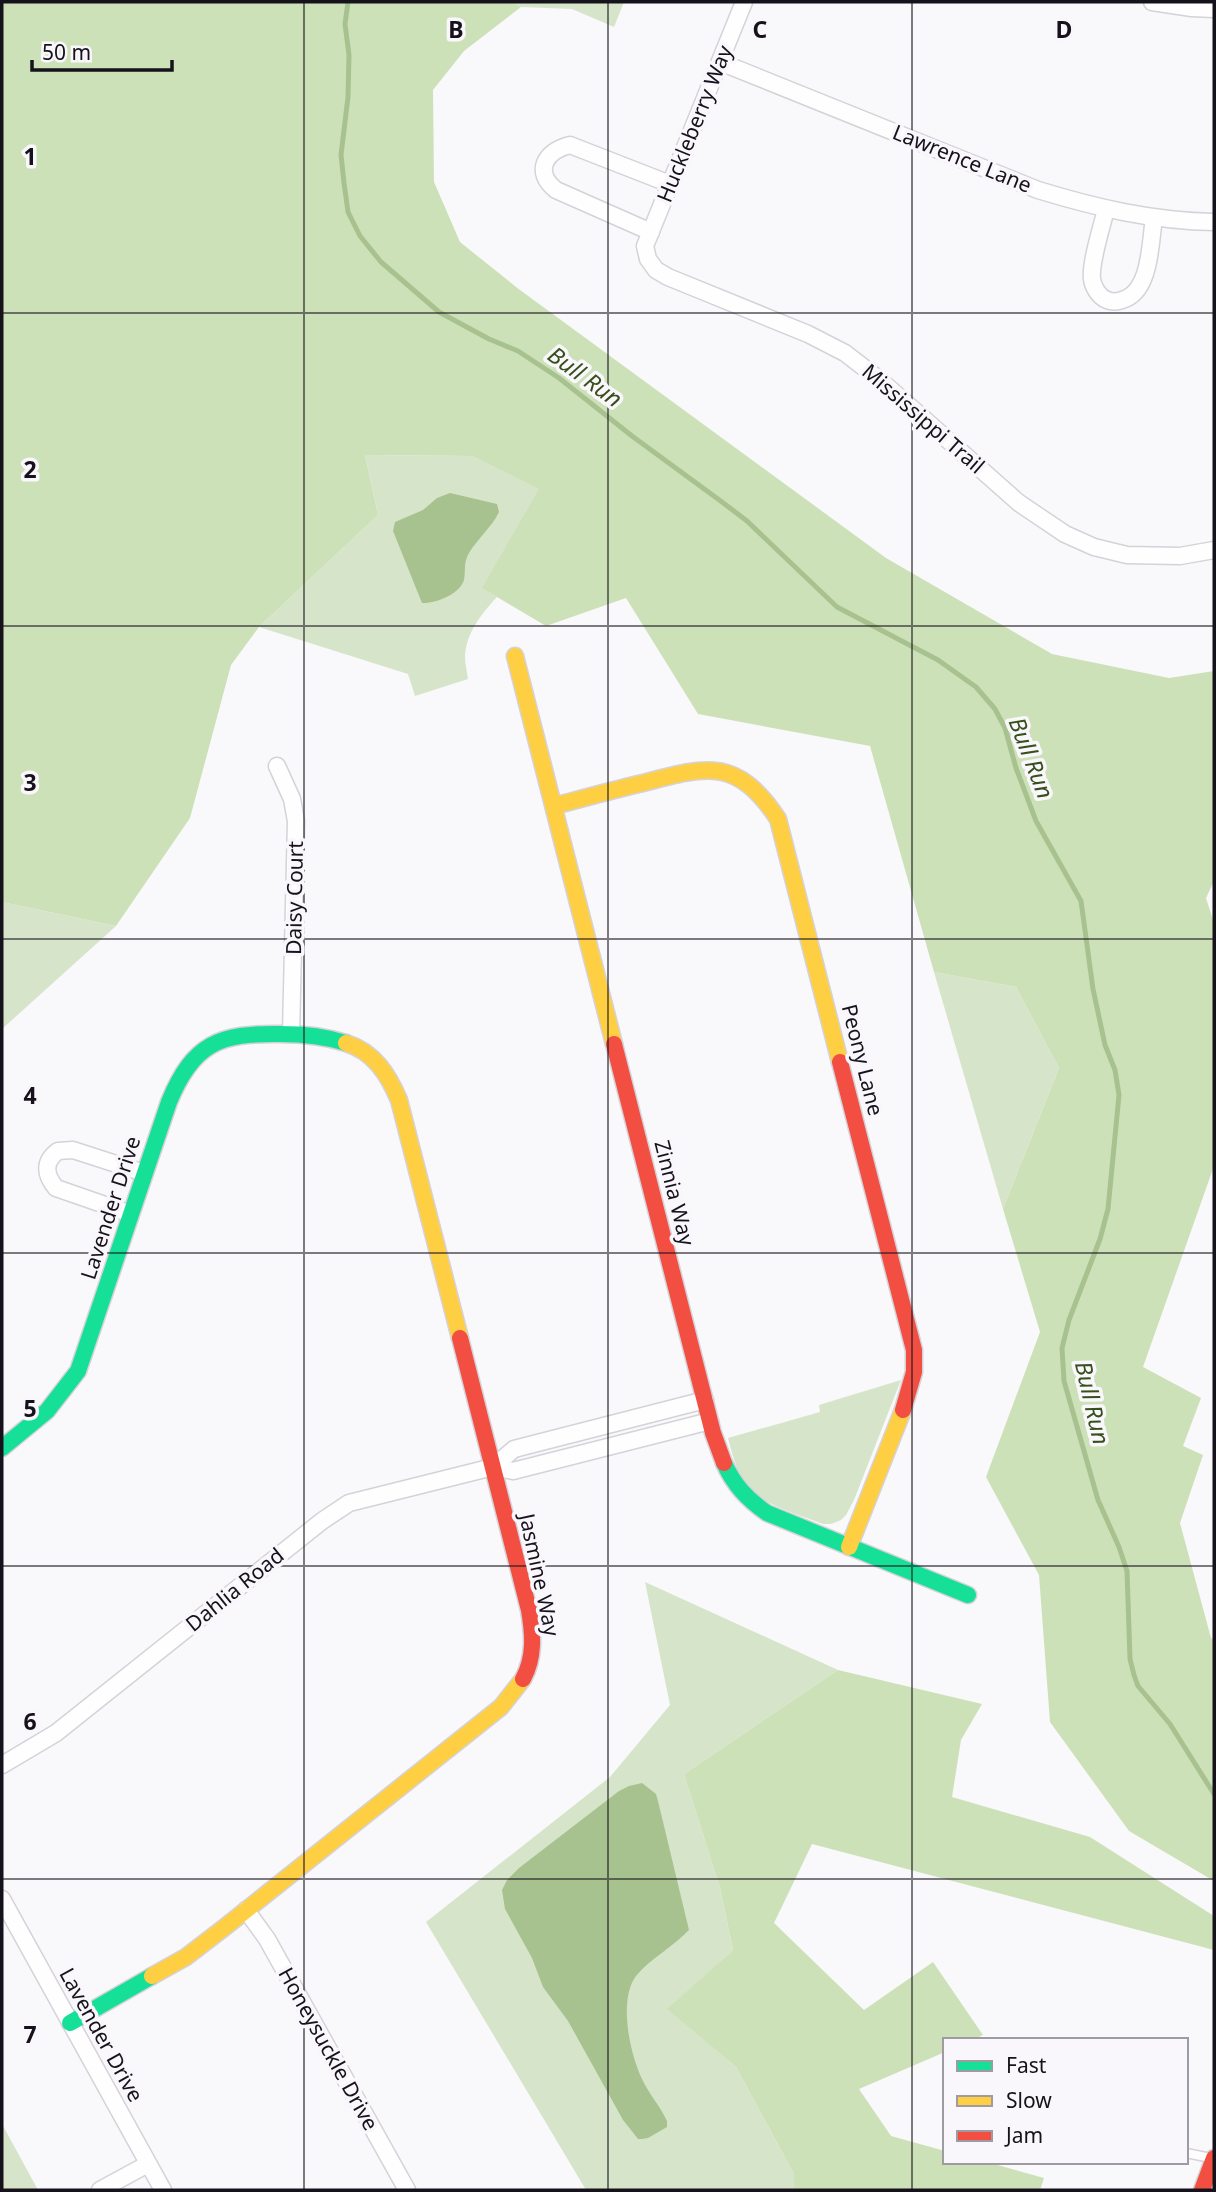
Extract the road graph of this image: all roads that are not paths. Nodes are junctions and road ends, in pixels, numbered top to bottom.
1 (744, 2) edge
2 (1152, 2) edge
3 (1214, 9) edge
4 (720, 62) junction
5 (670, 184) junction
6 (1106, 209) junction
7 (1154, 218) junction
8 (1214, 222) edge
9 (648, 239) junction
10 (1214, 550) edge
11 (515, 656) dead end
12 (278, 766) dead end
13 (554, 806) junction
14 (291, 1034) junction
15 (144, 1173) junction
16 (131, 1214) junction
17 (705, 1400) junction
18 (710, 1421) junction
19 (2, 1448) edge
20 (493, 1467) junction
21 (849, 1547) junction
22 (968, 1595) dead end
23 (2, 1765) edge
24 (2, 1899) edge
25 (246, 1910) junction
26 (70, 2023) junction
27 (1188, 2152) edge
28 (1214, 2158) edge
29 (148, 2164) junction
30 (100, 2190) edge
31 (163, 2190) edge
32 (407, 2190) edge
33 (1202, 2190) edge

1 - 4 street, Huckleberry Way
2 - 3 street
4 - 5 street, Huckleberry Way
4 - 6 street, Lawrence Lane
5 - 9 street, Huckleberry Way
5 - 9 street
6 - 7 street, Lawrence Lane
6 - 7 street
7 - 8 street, Lawrence Lane
9 - 10 street, Mississippi Trail
11 - 13 street, Zinnia Way
12 - 14 street, Daisy Court
13 - 17 street, Zinnia Way
13 - 21 street, Peony Lane
14 - 15 street, Lavender Drive
14 - 20 street, Jasmine Way
15 - 16 street, Lavender Drive
15 - 16 street
16 - 19 street, Lavender Drive
17 - 18 street, Zinnia Way
17 - 20 street, Dahlia Road
18 - 20 street, Dahlia Road
18 - 21 street, Zinnia Way
20 - 23 street, Dahlia Road
20 - 25 street, Jasmine Way
21 - 22 street, Zinnia Way
24 - 26 street, Lavender Drive
25 - 26 street, Jasmine Way
25 - 32 street, Honeysuckle Drive
26 - 29 street, Lavender Drive
27 - 28 lane
28 - 33 street
29 - 30 street
29 - 31 street, Lavender Drive

